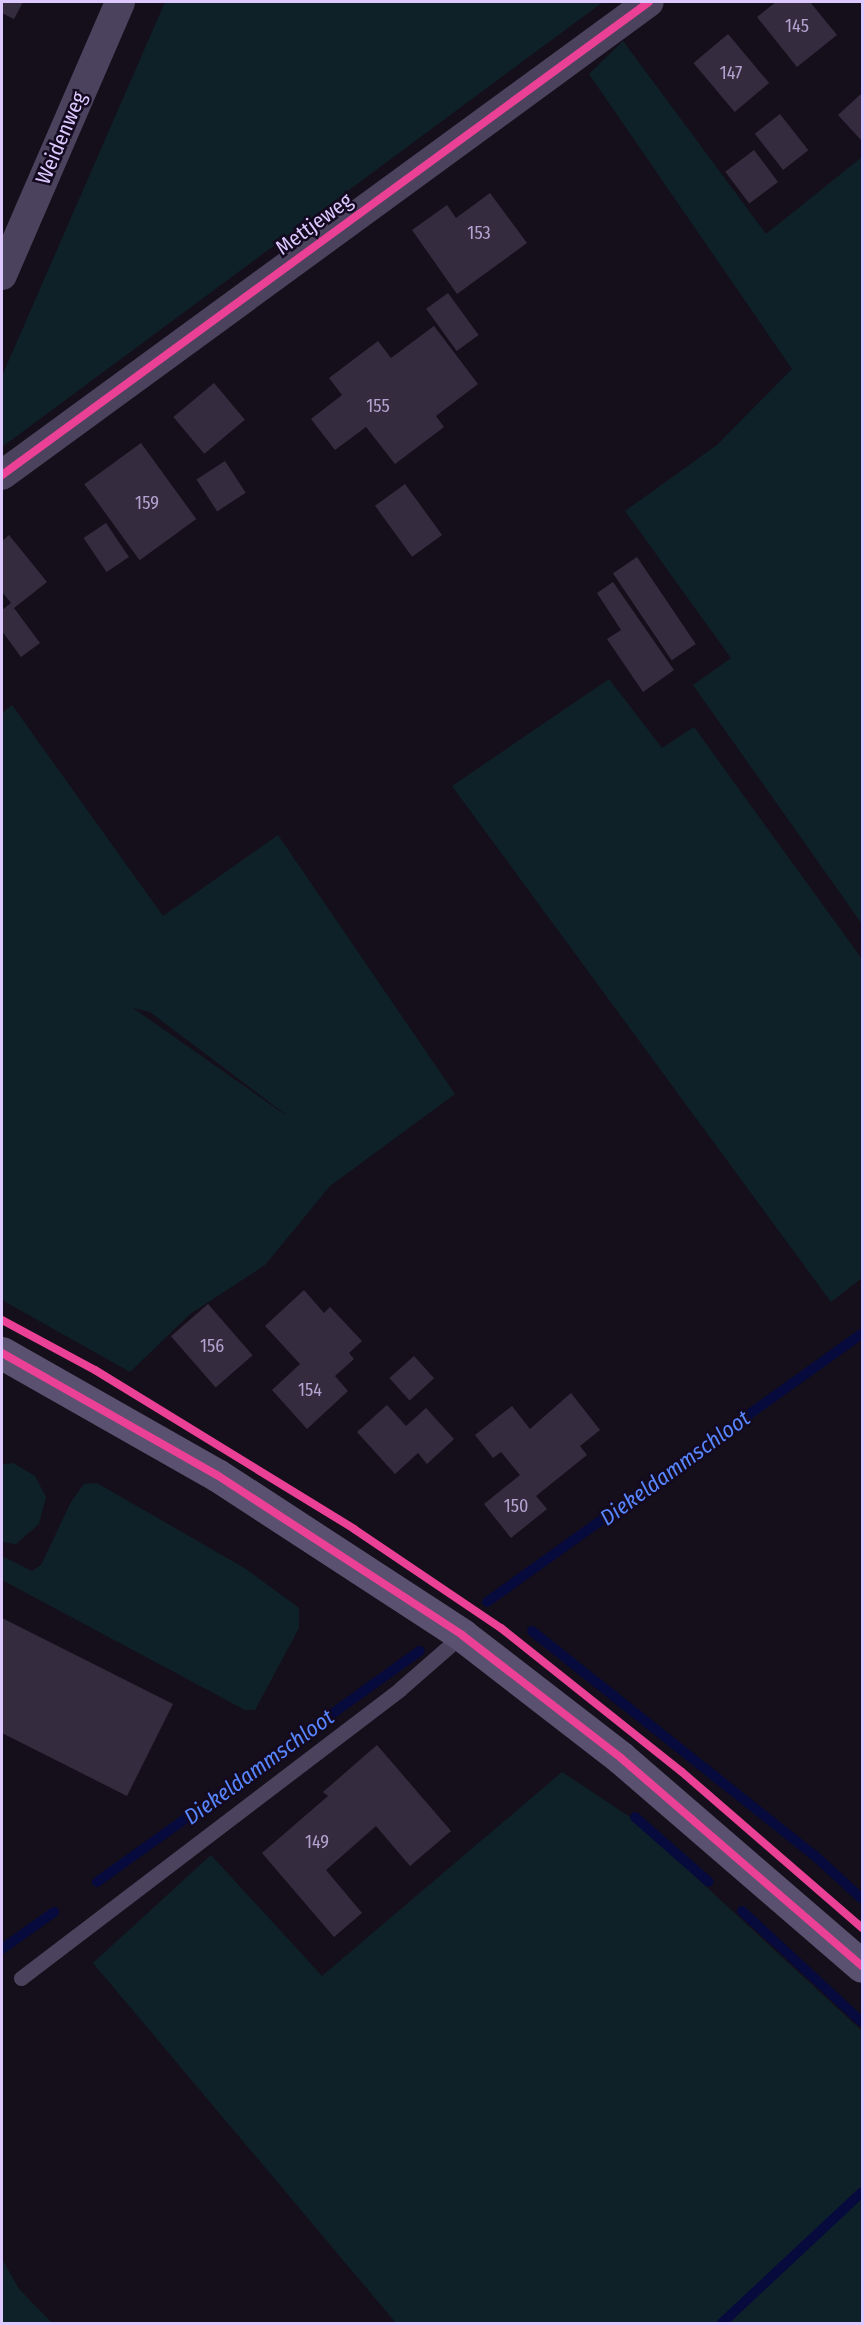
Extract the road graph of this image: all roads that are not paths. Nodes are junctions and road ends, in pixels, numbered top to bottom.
1 (120, 2) edge
2 (649, 2) edge
3 (2, 275) edge
4 (2, 475) edge
5 (2, 1353) edge
6 (462, 1635) junction
7 (862, 1966) edge
8 (21, 1978) dead end

1 - 3 street, Weidenweg
2 - 4 street, Mettjeweg
5 - 6 street
6 - 7 street
6 - 8 lane

